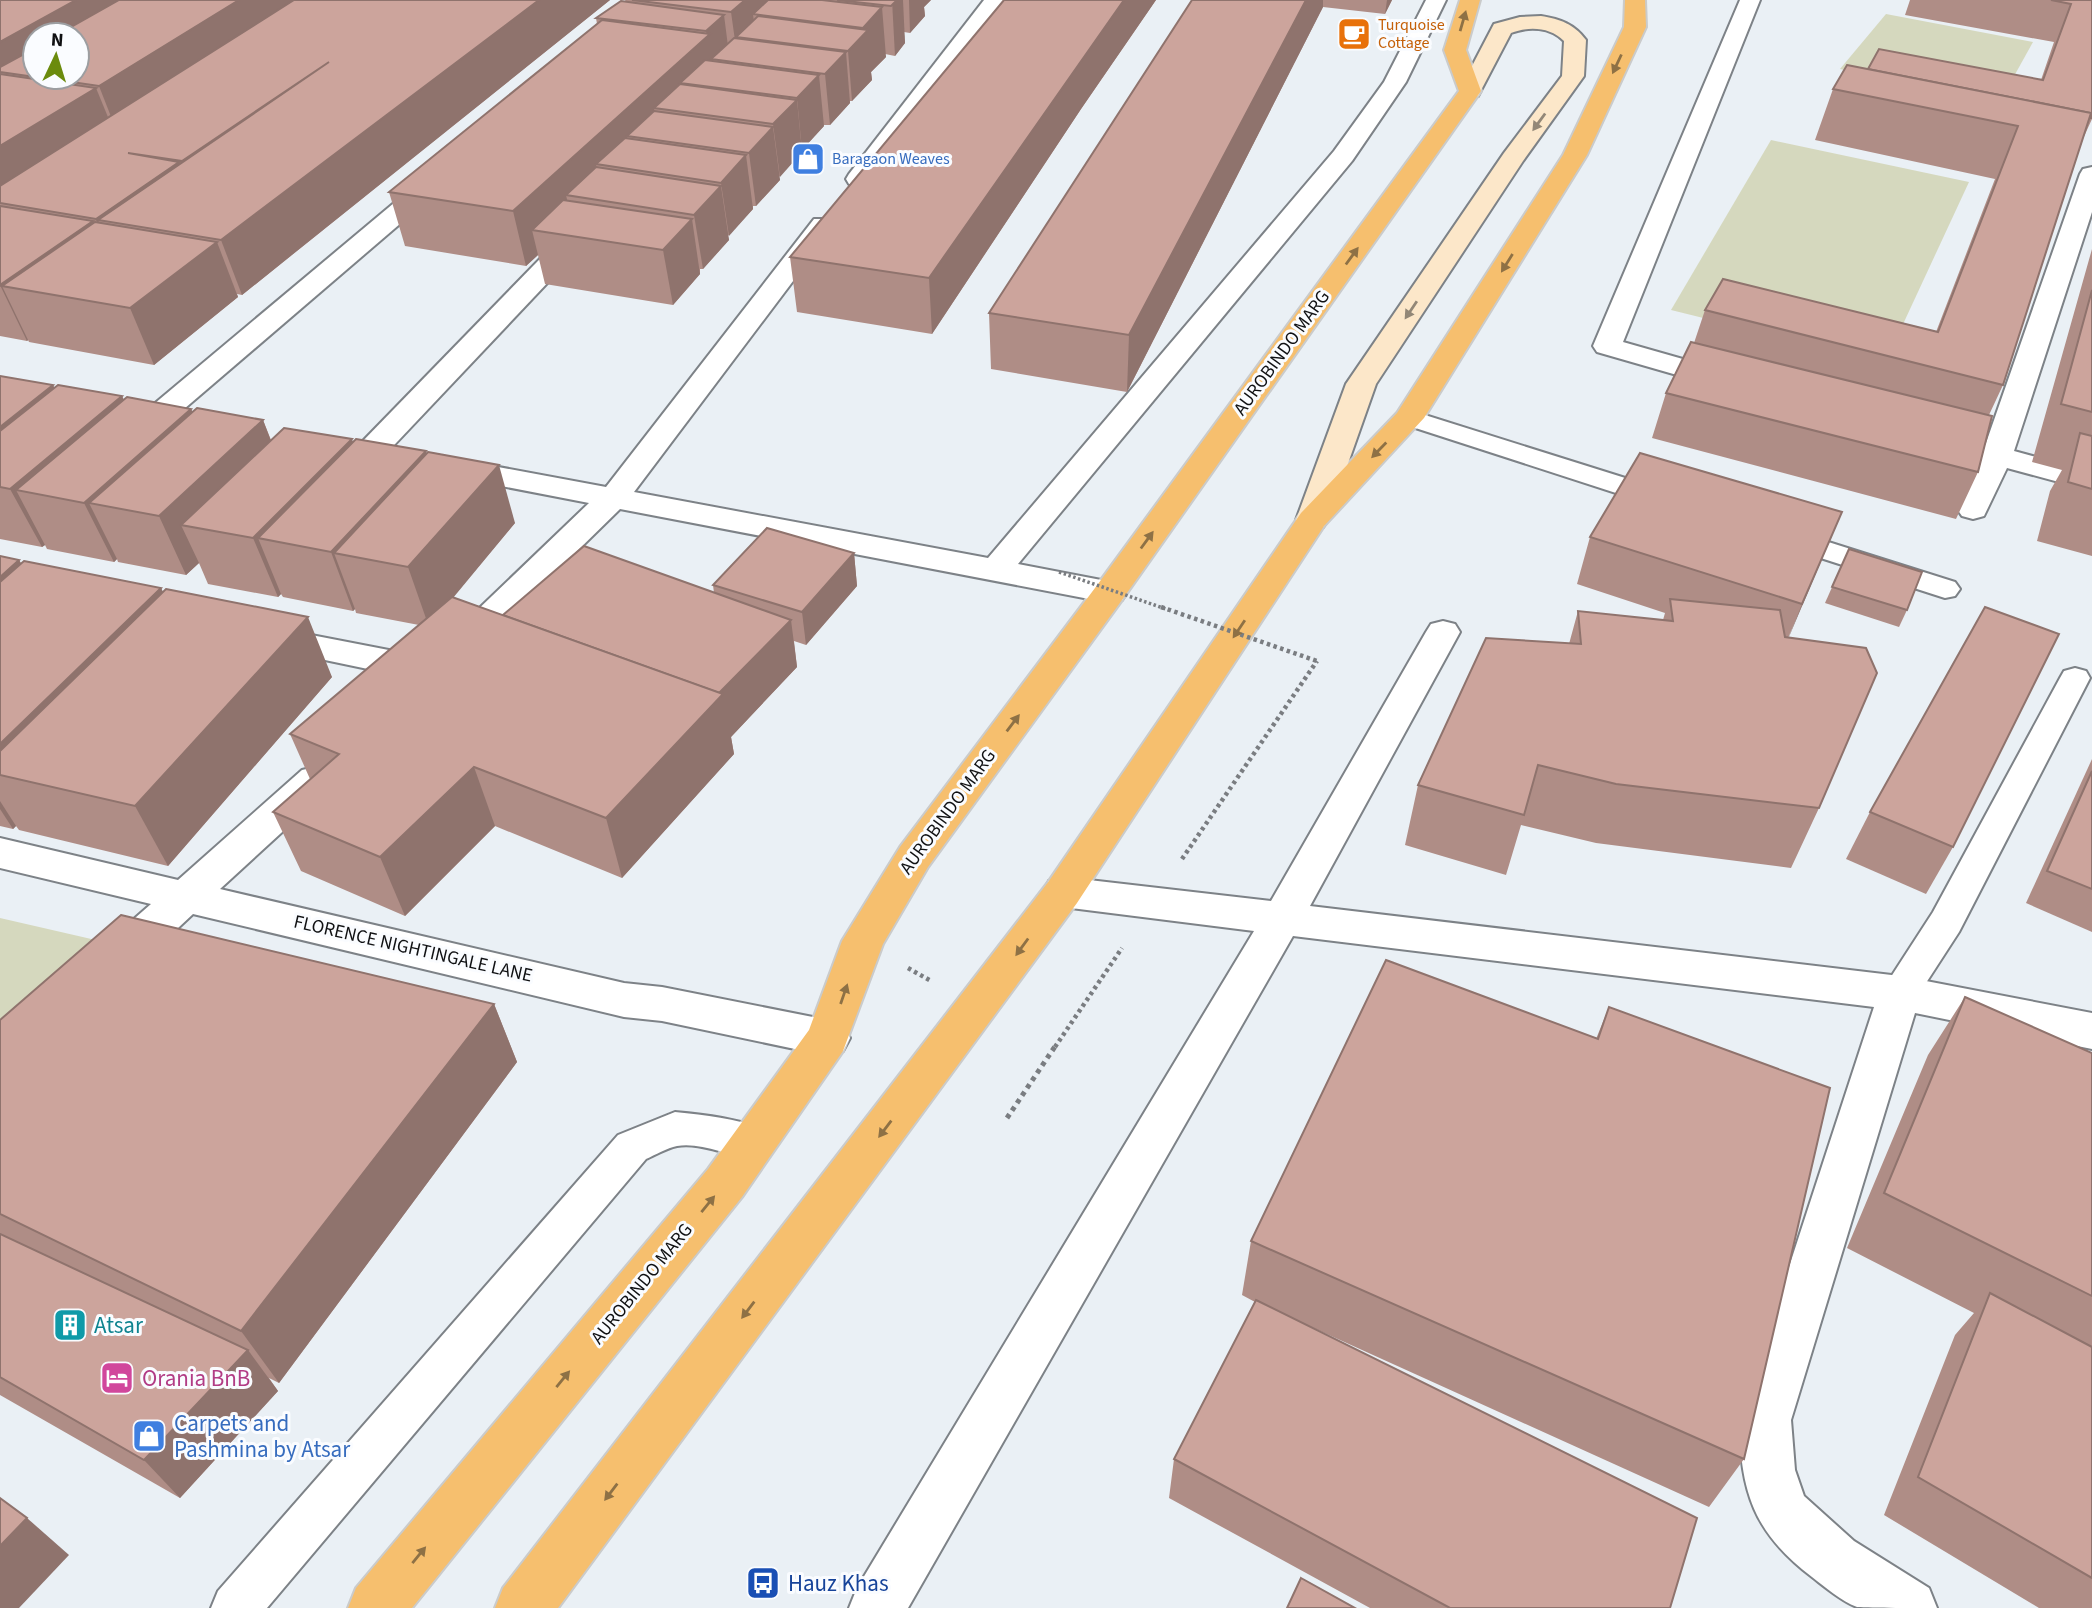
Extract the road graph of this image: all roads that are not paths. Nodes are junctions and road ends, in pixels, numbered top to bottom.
1 (995, 0) edge
2 (1436, 0) edge
3 (1470, 0) edge
4 (1635, 0) edge
5 (1750, 0) edge
6 (1470, 91) junction
7 (457, 163) edge
8 (2092, 174) edge
9 (591, 222) edge
10 (1755, 388) edge
11 (1409, 418) junction
12 (198, 422) edge
13 (1903, 430) edge
14 (1997, 456) junction
15 (2092, 482) edge
16 (615, 496) junction
17 (1686, 506) edge
18 (1973, 509) edge
19 (1312, 520) junction
20 (1764, 531) edge
21 (994, 572) junction
22 (1945, 589) dead end
23 (1110, 592) junction
24 (243, 632) edge
25 (1443, 632) dead end
26 (435, 671) junction
27 (2075, 678) dead end
28 (404, 699) edge
29 (332, 765) edge
30 (0, 853) edge
31 (1063, 892) junction
32 (189, 895) junction
33 (1282, 919) junction
34 (84, 987) edge
35 (1900, 993) junction
36 (2092, 1031) edge
37 (828, 1038) junction
38 (754, 1142) junction
39 (235, 1608) edge
40 (376, 1608) edge
41 (523, 1608) edge
42 (877, 1608) edge
43 (1909, 1608) edge

1 - 16 street
2 - 21 street
6 -> 3 highway
4 -> 11 highway
5 - 10 street
6 -> 19 main road
23 -> 6 highway, AUROBINDO MARG
7 - 12 street
8 - 14 street
9 - 16 street
11 - 17 lane
11 -> 19 highway
13 - 14 street
14 - 15 street
14 - 18 street
16 - 21 street
16 - 26 street
19 -> 31 highway
20 - 22 lane
21 - 23 street
37 -> 23 highway, AUROBINDO MARG
24 - 26 street
25 - 33 street
26 - 28 street
27 - 35 lane
29 - 32 street
30 - 32 street, FLORENCE NIGHTINGALE LANE
31 - 33 street
31 -> 41 highway
32 - 34 street
32 - 37 street, FLORENCE NIGHTINGALE LANE
33 - 35 street
33 - 42 street
35 - 36 street
35 - 43 street
37 - 38 highway, AUROBINDO MARG
38 - 39 lane
40 -> 38 highway, AUROBINDO MARG

